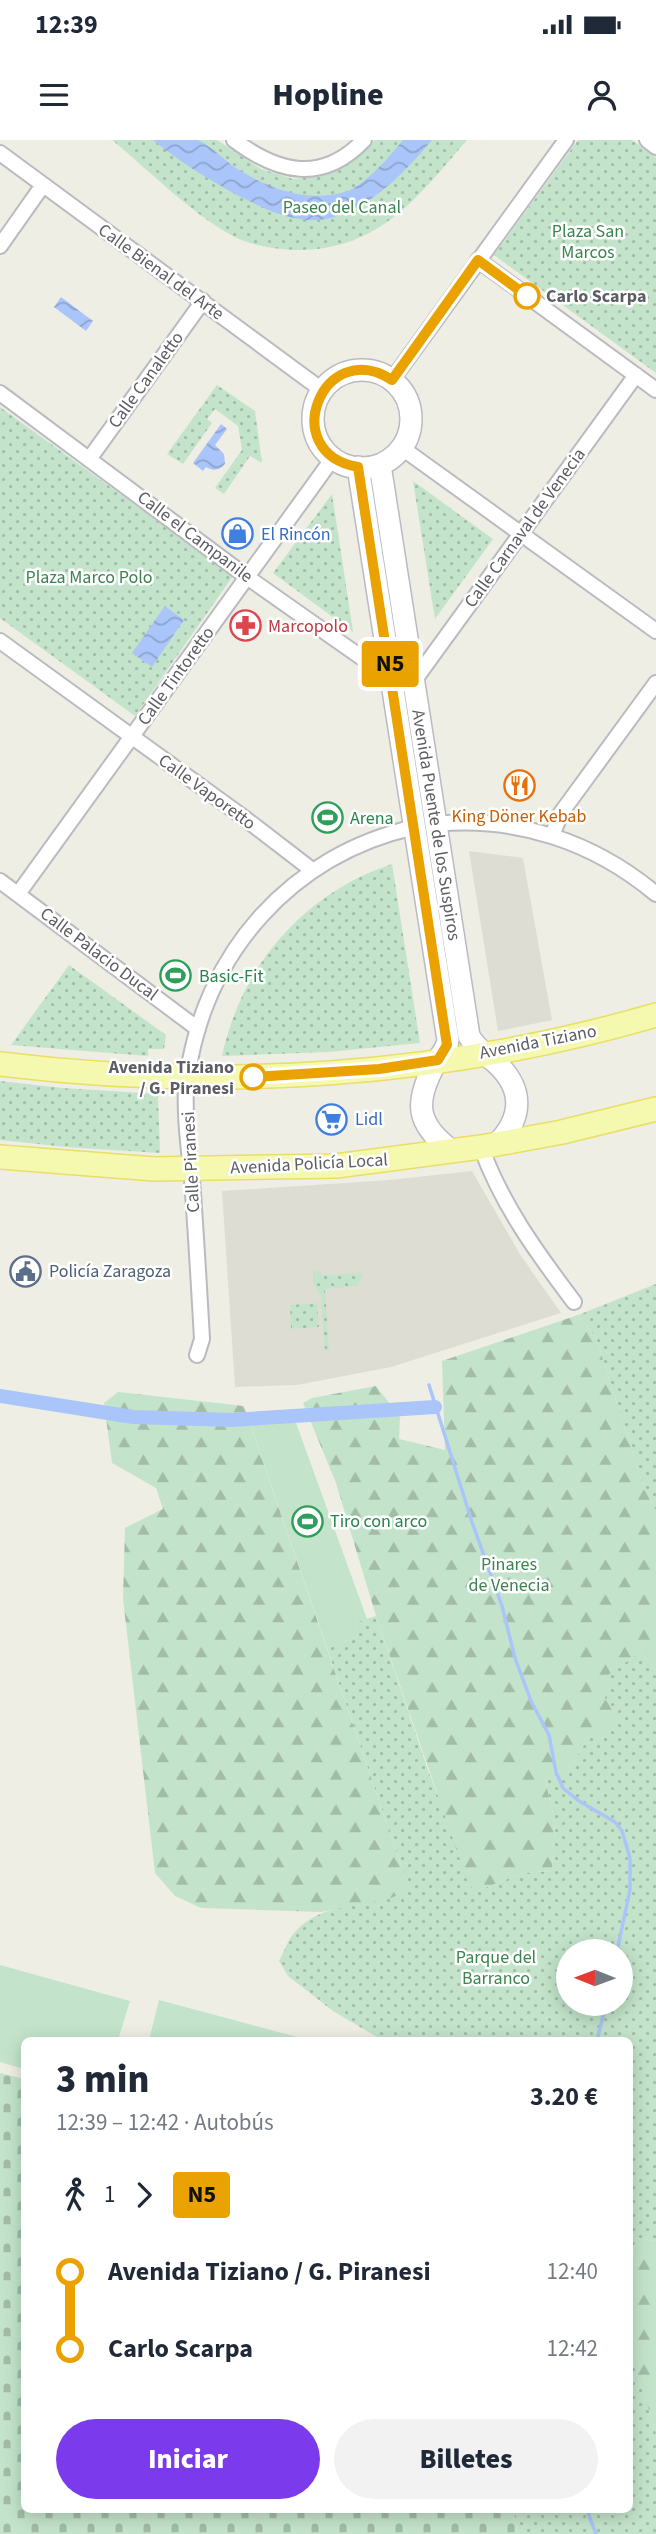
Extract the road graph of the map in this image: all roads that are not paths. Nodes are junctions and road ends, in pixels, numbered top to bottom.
1 (234, 140) edge
2 (364, 140) edge
3 (566, 140) edge
4 (647, 140) edge
5 (656, 147) edge
6 (0, 153) edge
7 (43, 185) junction
8 (0, 246) edge
9 (478, 260) junction
10 (203, 301) junction
11 (636, 375) junction
12 (392, 380) junction
13 (323, 390) junction
14 (656, 390) edge
15 (0, 393) edge
16 (402, 448) junction
17 (90, 458) junction
18 (333, 458) junction
19 (380, 464) junction
20 (358, 467) junction
21 (521, 534) junction
22 (247, 577) junction
23 (656, 631) edge
24 (0, 641) edge
25 (392, 679) junction
26 (414, 681) junction
27 (656, 684) edge
28 (132, 736) junction
29 (425, 826) junction
30 (552, 836) junction
31 (312, 870) junction
32 (0, 881) edge
33 (18, 894) junction
34 (656, 894) edge
35 (656, 1015) edge
36 (198, 1028) junction
37 (486, 1054) junction
38 (438, 1060) junction
39 (0, 1064) edge
40 (187, 1077) junction
41 (656, 1109) edge
42 (489, 1145) junction
43 (452, 1151) junction
44 (0, 1157) edge
45 (191, 1169) junction
46 (575, 1302) dead end
47 (197, 1355) dead end

1 - 2 street
3 - 9 street
4 - 5 street
6 - 7 street, Calle Bienal del Arte
7 - 8 street
7 - 10 street, Calle Bienal del Arte
9 - 11 street
9 - 12 street
10 - 13 street, Calle Bienal del Arte
10 - 17 street, Calle Canaletto
11 - 14 street
11 - 21 street, Calle Carnaval de Venecia
12 - 13 street
12 - 16 street
13 - 18 street
15 - 17 street, Calle el Campanile
16 - 19 street
16 - 21 street
17 - 22 street, Calle el Campanile
18 - 20 street
18 - 22 street, Calle Tintoretto
19 - 20 street
19 - 26 street, Avenida Puente de los Suspiros
20 - 25 street, Avenida Puente de los Suspiros
21 - 23 street
21 - 26 street, Calle Carnaval de Venecia
22 - 25 street, Calle el Campanile
22 - 28 street, Calle Tintoretto
24 - 28 street, Calle Vaporetto
25 - 29 street, Avenida Puente de los Suspiros
26 - 29 street, Avenida Puente de los Suspiros
27 - 30 street
28 - 31 street, Calle Vaporetto
28 - 33 street, Calle Tintoretto
29 - 30 street, Calle Piranesi
29 - 31 street, Calle Piranesi
29 - 37 street, Avenida Puente de los Suspiros
29 - 38 street, Avenida Puente de los Suspiros
30 - 34 street, Calle Piranesi
31 - 36 street, Calle Piranesi
32 - 33 street, Calle Palacio Ducal
33 - 36 street, Calle Palacio Ducal
35 - 37 main road, Avenida Tiziano
36 - 40 street, Calle Piranesi
37 - 38 main road, Avenida Tiziano
37 - 42 street
38 - 40 main road, Avenida Tiziano
38 - 43 street
39 - 40 main road, Avenida Tiziano
40 - 45 street, Calle Piranesi
41 - 42 main road, Avenida Policía Local
42 - 43 main road, Avenida Policía Local
42 - 46 street
43 - 45 main road, Avenida Policía Local
44 - 45 main road, Avenida Policía Local
45 - 47 street, Calle Piranesi

